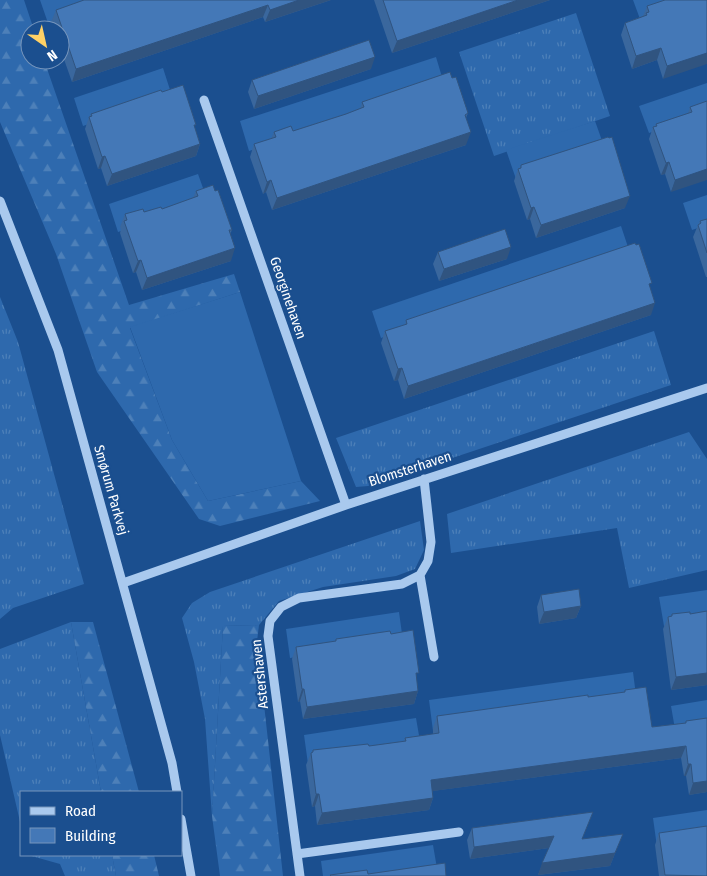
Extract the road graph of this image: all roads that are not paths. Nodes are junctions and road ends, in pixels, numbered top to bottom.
1 (204, 100) dead end
2 (0, 201) edge
3 (707, 388) edge
4 (424, 479) junction
5 (346, 505) junction
6 (420, 575) junction
7 (123, 583) junction
8 (434, 656) dead end
9 (177, 791) edge
10 (182, 826) edge
11 (459, 832) dead end
12 (297, 854) junction
13 (191, 876) edge
14 (300, 876) edge

1 - 5 street, Georginehaven
2 - 7 street, Smørum Parkvej
3 - 4 street, Blomsterhaven
4 - 5 street, Blomsterhaven
4 - 6 street
5 - 7 street, Blomsterhaven
6 - 8 street
6 - 12 street, Astershaven
7 - 9 street, Smørum Parkvej
10 - 13 street
11 - 12 street
12 - 14 street, Astershaven

